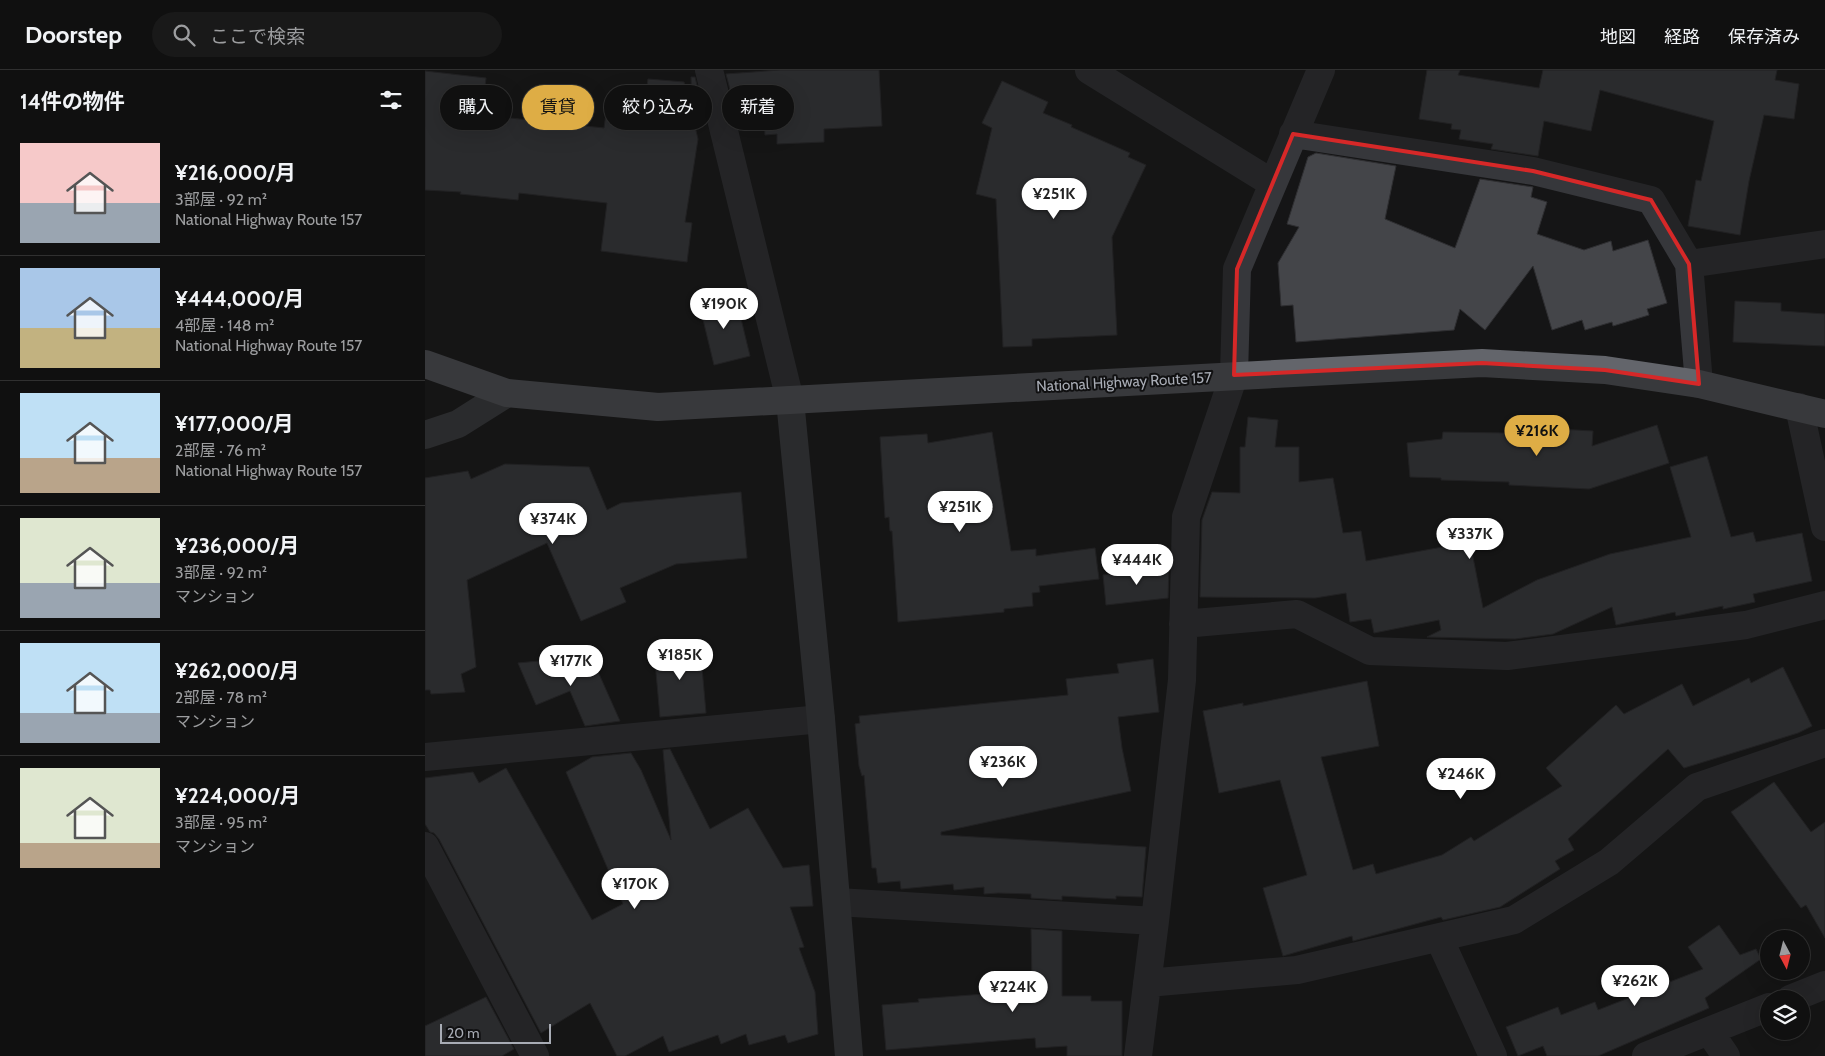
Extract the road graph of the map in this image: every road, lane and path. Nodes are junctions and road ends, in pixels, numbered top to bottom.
1 (709, 70) edge
2 (1089, 70) edge
3 (1321, 70) edge
4 (1293, 134) junction
5 (1272, 183) junction
6 (1825, 244) edge
7 (1689, 264) junction
8 (425, 364) edge
9 (1235, 376) junction
10 (1699, 384) junction
11 (507, 393) junction
12 (790, 400) junction
13 (1799, 407) junction
14 (1825, 414) edge
15 (425, 435) edge
16 (1825, 527) edge
17 (1825, 605) edge
18 (1183, 624) junction
19 (821, 719) junction
20 (1825, 743) edge
21 (425, 757) edge
22 (425, 846) edge
23 (837, 902) junction
24 (1155, 922) junction
25 (1439, 938) junction
26 (1147, 983) junction
27 (1825, 985) edge
28 (1810, 991) edge
29 (1760, 1011) edge
30 (1709, 1031) junction
31 (535, 1056) edge
32 (849, 1056) edge
33 (1138, 1056) edge
34 (1493, 1056) edge
35 (1645, 1056) edge
36 (1725, 1056) edge

1 - 12 street
2 - 5 street
3 - 4 street
4 - 5 street
4 - 7 street
5 - 9 street
6 - 7 street
7 - 10 street
8 - 11 highway, National Highway Route 157
9 - 10 highway, National Highway Route 157
9 - 12 highway, National Highway Route 157
9 - 18 street
10 - 13 highway, National Highway Route 157
11 - 12 highway, National Highway Route 157
11 - 15 street
12 - 19 street
13 - 14 highway, National Highway Route 157
13 - 16 street
17 - 18 street
18 - 24 street
19 - 21 street
19 - 23 street
20 - 25 street
22 - 31 street
23 - 24 street
23 - 32 street
24 - 26 street
25 - 26 street
25 - 34 street
26 - 33 street
27 - 28 street
29 - 30 street
30 - 35 street
30 - 36 street

